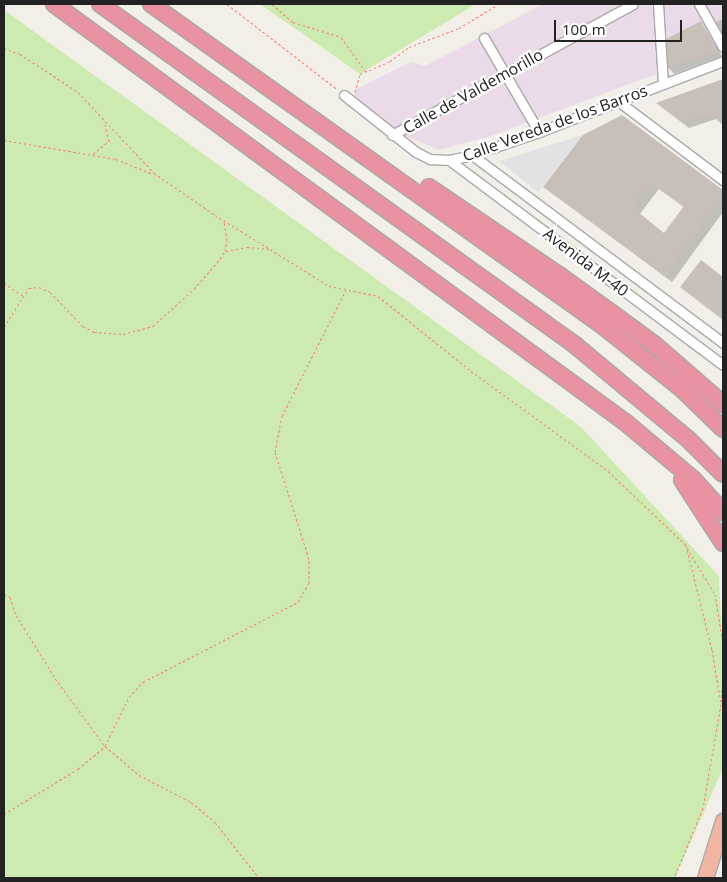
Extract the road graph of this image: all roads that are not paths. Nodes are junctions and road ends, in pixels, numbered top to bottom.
1 (54, 4) edge
2 (100, 4) edge
3 (151, 4) edge
4 (633, 4) edge
5 (658, 4) edge
6 (699, 4) edge
7 (484, 38) dead end
8 (723, 48) edge
9 (723, 61) edge
10 (505, 73) junction
11 (662, 84) junction
12 (276, 91) junction
13 (342, 94) road end
14 (618, 101) junction
15 (539, 132) junction
16 (392, 135) junction
17 (472, 155) junction
18 (449, 160) junction
19 (723, 180) edge
20 (671, 304) junction
21 (660, 318) junction
22 (723, 343) edge
23 (722, 361) edge
24 (723, 404) edge
25 (723, 428) edge
26 (666, 458) junction
27 (723, 474) edge
28 (723, 512) edge
29 (723, 543) edge
30 (723, 821) edge
31 (705, 878) edge

1 - 26 highway
2 - 27 highway
3 - 12 highway
4 - 10 street, Calle de Valdemorillo
5 - 11 street
6 - 8 street
7 - 10 street
9 - 11 street, Calle Vereda de los Barros
10 - 15 street
10 - 16 street, Calle de Valdemorillo
11 - 14 street, Calle Vereda de los Barros
12 - 24 highway
12 - 25 highway
13 - 16 street, Calle Vereda de los Barros
14 - 15 street, Calle Vereda de los Barros
14 - 19 street
15 - 17 street, Calle Vereda de los Barros
16 - 18 street, Calle Vereda de los Barros
17 - 18 street, Calle Vereda de los Barros
17 - 20 street, Avenida M-40
18 - 21 street, Avenida M-40
20 - 21 street
20 - 22 street, Avenida M-40
21 - 23 street, Avenida M-40
26 - 28 highway
26 - 29 highway
30 - 31 highway

